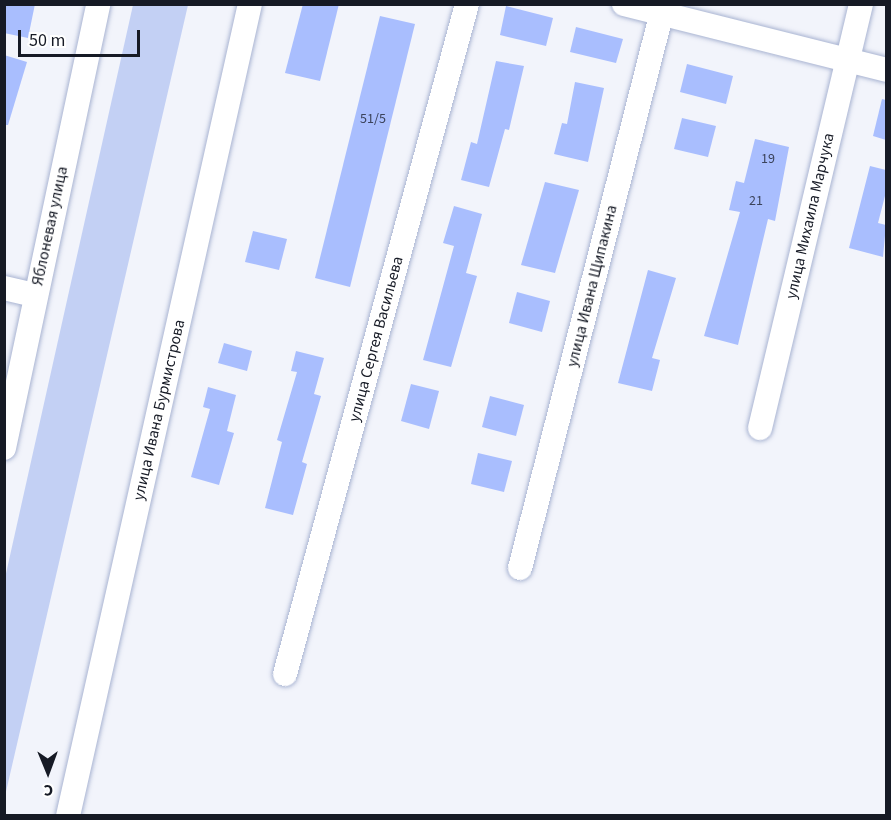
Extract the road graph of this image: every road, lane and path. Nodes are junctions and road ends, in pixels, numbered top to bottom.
1 (99, 4) edge
2 (250, 4) edge
3 (467, 4) edge
4 (624, 4) edge
5 (861, 4) edge
6 (663, 9) edge
7 (847, 59) junction
8 (886, 70) edge
9 (4, 288) edge
10 (35, 295) junction
11 (760, 428) dead end
12 (4, 448) edge
13 (520, 568) dead end
14 (285, 674) dead end
15 (68, 816) edge

1 - 10 street, Яблоневая улица
2 - 15 street, улица Ивана Бурмистрова
3 - 14 street, улица Сергея Васильева
4 - 6 street
5 - 7 street, улица Михаила Марчука
6 - 7 street
6 - 13 street, улица Ивана Щипакина
7 - 8 street
7 - 11 street, улица Михаила Марчука
9 - 10 street
10 - 12 street, Яблоневая улица

